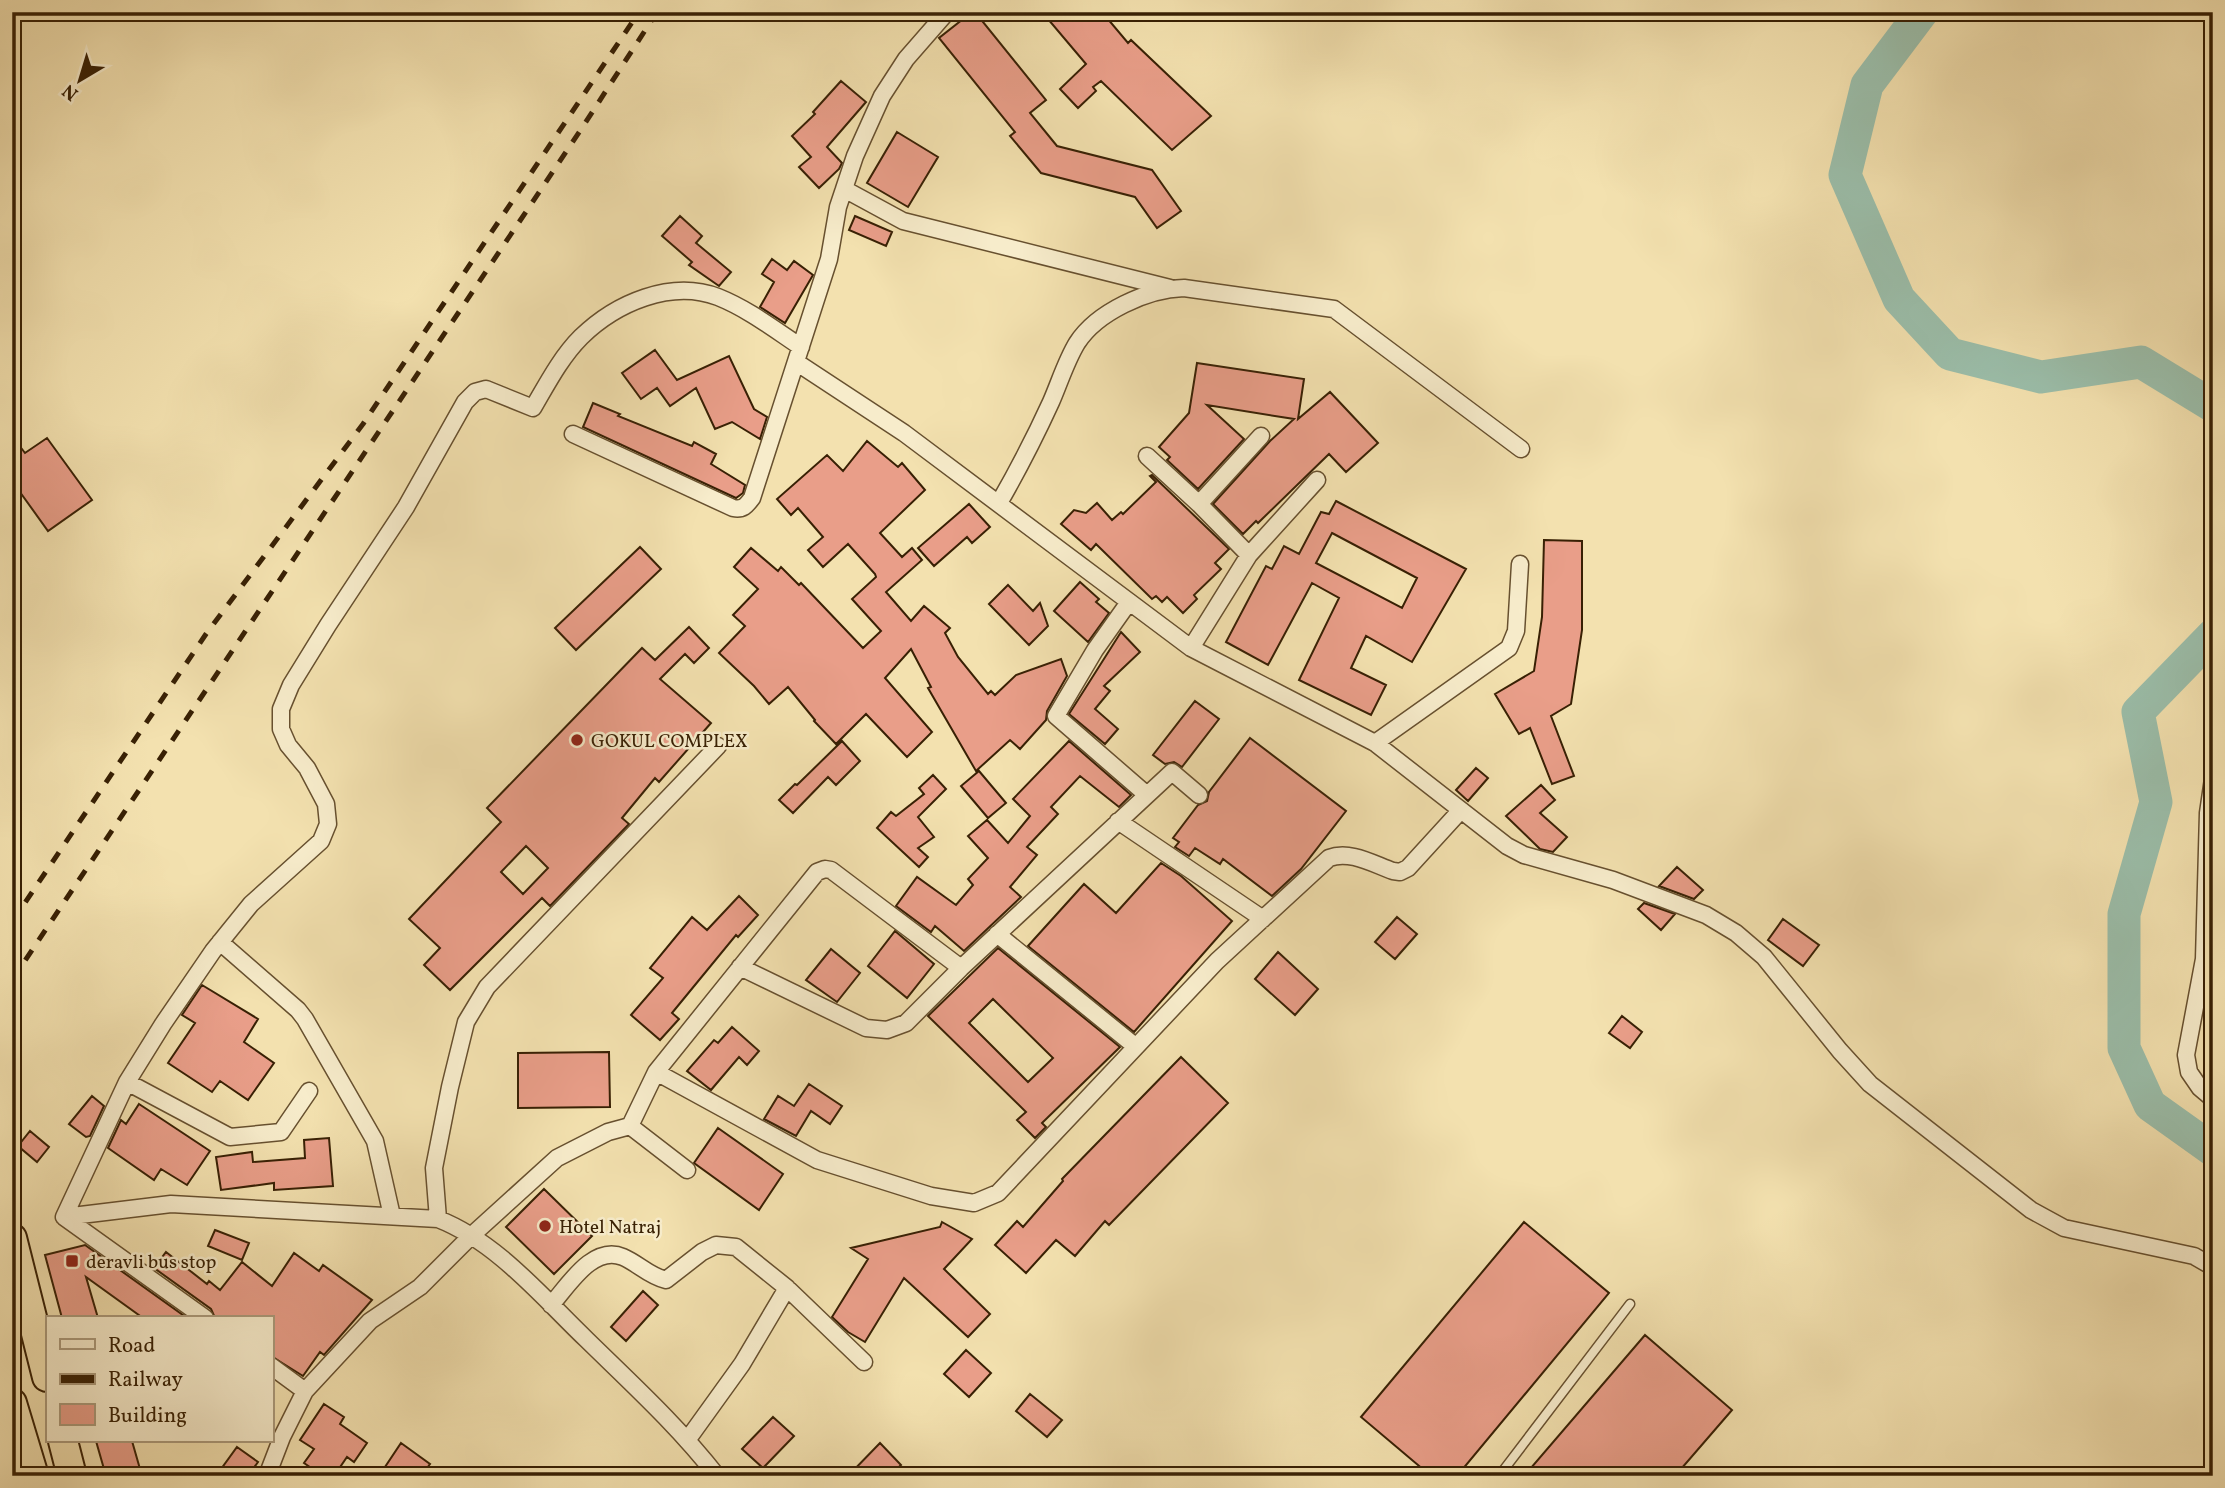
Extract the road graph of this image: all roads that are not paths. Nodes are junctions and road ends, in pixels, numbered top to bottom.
1 (947, 12) edge
2 (844, 190) junction
3 (1172, 288) junction
4 (799, 355) junction
5 (573, 434) dead end
6 (1261, 436) dead end
7 (1521, 449) dead end
8 (1147, 456) dead end
9 (1317, 480) dead end
10 (999, 503) junction
11 (1199, 504) junction
12 (1249, 555) junction
13 (1520, 564) dead end
14 (1129, 602) junction
15 (1191, 649) junction
16 (1375, 743) junction
17 (718, 746) dead end
18 (2213, 779) edge
19 (1147, 795) junction
20 (1199, 795) dead end
21 (1461, 810) junction
22 (1118, 821) junction
23 (1263, 919) junction
24 (997, 934) junction
25 (220, 942) junction
26 (740, 967) junction
27 (961, 968) junction
28 (1135, 1046) junction
29 (656, 1072) junction
30 (127, 1082) junction
31 (310, 1091) dead end
32 (2213, 1100) edge
33 (630, 1126) junction
34 (687, 1170) dead end
35 (392, 1216) junction
36 (64, 1217) junction
37 (438, 1219) junction
38 (471, 1236) junction
39 (15, 1257) edge
40 (2213, 1267) edge
41 (787, 1288) junction
42 (1630, 1304) dead end
43 (551, 1306) junction
44 (202, 1316) edge
45 (864, 1362) dead end
46 (273, 1367) edge
47 (46, 1373) edge
48 (305, 1391) junction
49 (12, 1403) edge
50 (688, 1439) junction
51 (63, 1442) edge
52 (34, 1476) edge
53 (72, 1476) edge
54 (267, 1476) edge
55 (717, 1476) edge
56 (1499, 1476) edge

1 - 2 street
2 - 3 street
2 - 4 street
3 - 7 street
3 - 10 street
4 - 5 street
4 - 10 street
4 - 25 street
6 - 11 street
8 - 11 street
9 - 12 street
10 - 14 street
11 - 12 street
12 - 15 street
13 - 16 street
14 - 15 street
14 - 19 street
15 - 16 street
16 - 21 street
17 - 37 street
18 - 32 street
19 - 20 street
19 - 22 street
21 - 23 street
21 - 40 street
22 - 23 street
22 - 24 street
23 - 28 street
24 - 27 street
24 - 28 street
25 - 30 street
25 - 35 street
26 - 27 street
26 - 27 street
26 - 29 street
28 - 29 street
29 - 33 street
30 - 31 street
30 - 36 street
33 - 34 street
33 - 38 street
35 - 36 street
35 - 37 street
36 - 44 street
37 - 38 street
38 - 43 street
38 - 48 street
39 - 47 highway
41 - 43 street
41 - 45 street
41 - 50 street
42 - 56 lane
43 - 50 street
46 - 48 street
48 - 54 street
49 - 52 highway
50 - 55 street
51 - 53 highway

